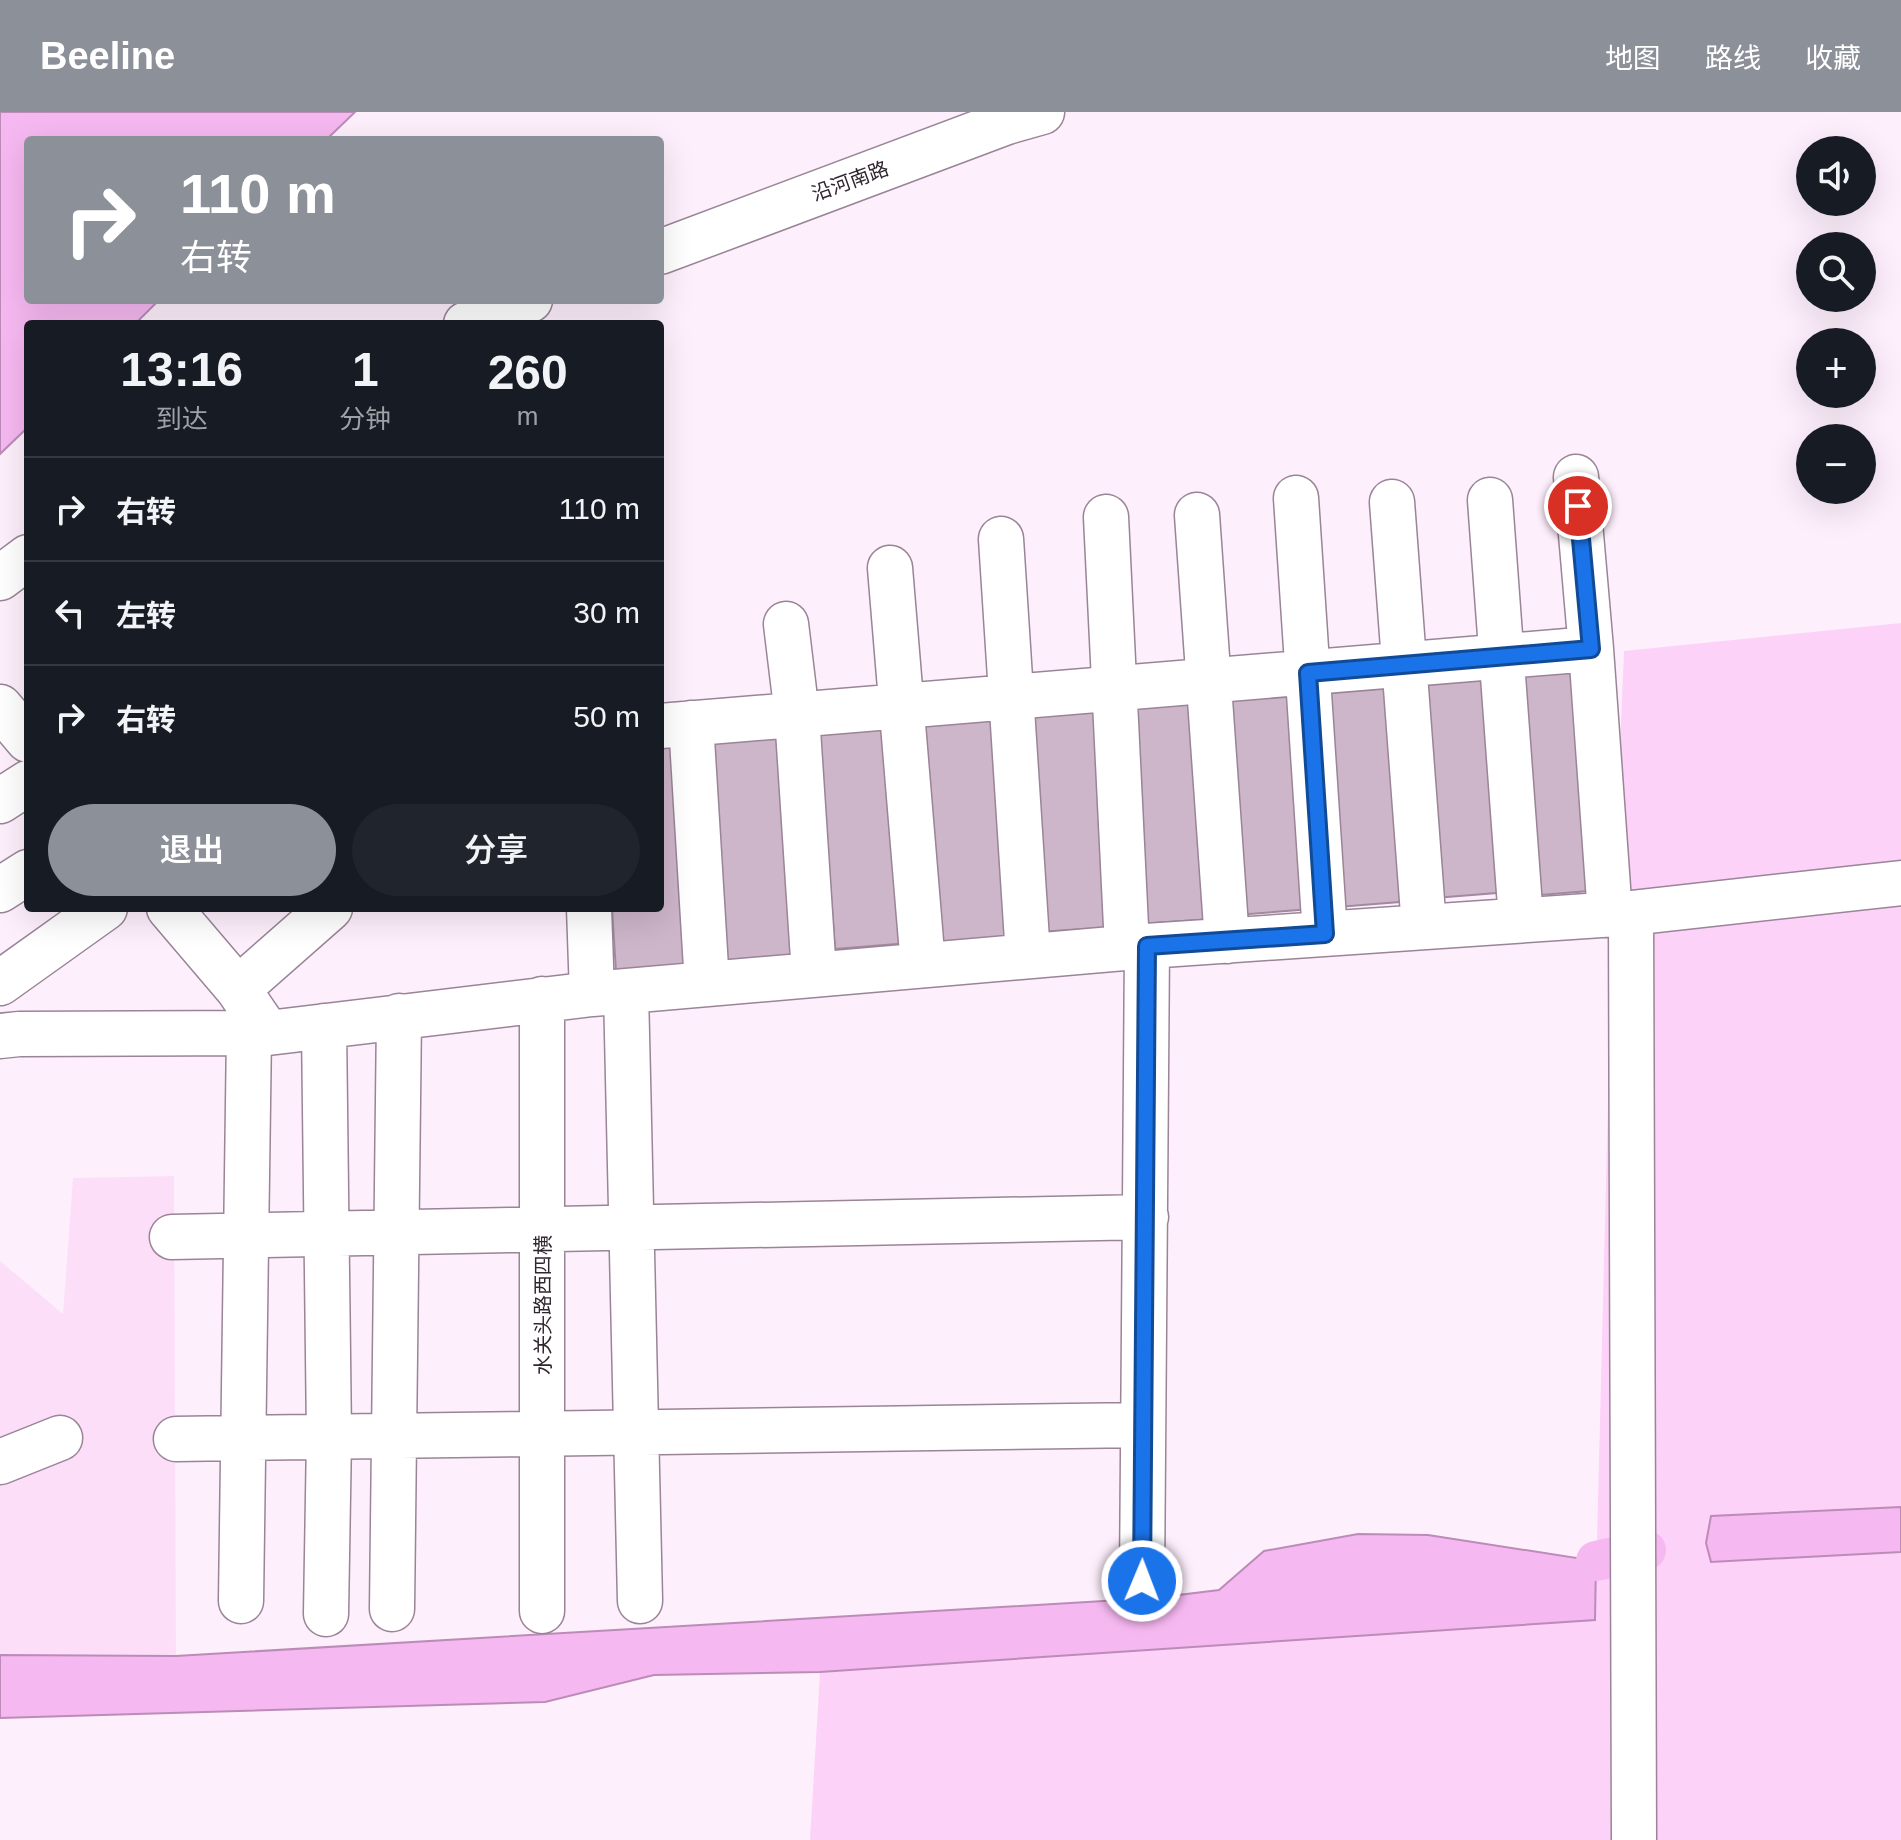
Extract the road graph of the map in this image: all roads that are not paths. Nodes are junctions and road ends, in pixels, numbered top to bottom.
1 (1042, 112) edge
2 (664, 251) edge
3 (519, 304) edge
4 (477, 320) edge
5 (1576, 477) dead end
6 (1296, 498) dead end
7 (1490, 500) dead end
8 (1392, 502) dead end
9 (1197, 515) dead end
10 (1106, 517) dead end
11 (1001, 539) dead end
12 (24, 560) edge
13 (890, 568) dead end
14 (0, 578) edge
15 (786, 624) dead end
16 (1591, 649) junction
17 (1502, 656) junction
18 (1404, 665) junction
19 (1308, 673) junction
20 (1208, 682) junction
21 (1114, 688) junction
22 (1011, 697) junction
23 (901, 706) junction
24 (0, 707) edge
25 (797, 715) junction
26 (676, 725) edge
27 (24, 735) edge
28 (24, 786) edge
29 (0, 801) edge
30 (24, 875) edge
31 (1901, 883) edge
32 (0, 890) edge
33 (99, 912) edge
34 (325, 912) edge
35 (590, 912) edge
36 (1620, 914) junction
37 (190, 916) edge
38 (1521, 920) junction
39 (1424, 927) junction
40 (1325, 934) junction
41 (1227, 941) junction
42 (1137, 947) junction
43 (1028, 956) junction
44 (923, 965) junction
45 (814, 974) junction
46 (0, 983) edge
47 (707, 984) junction
48 (238, 989) junction
49 (609, 992) junction
50 (542, 999) junction
51 (399, 1016) junction
52 (6, 1025) edge
53 (324, 1026) junction
54 (258, 1033) junction
55 (1146, 1217) junction
56 (631, 1227) junction
57 (543, 1229) junction
58 (396, 1233) junction
59 (327, 1234) junction
60 (246, 1236) junction
61 (172, 1237) dead end
62 (1143, 1425) junction
63 (543, 1433) junction
64 (636, 1433) junction
65 (329, 1437) junction
66 (394, 1437) junction
67 (60, 1438) dead end
68 (244, 1438) junction
69 (176, 1439) dead end
70 (0, 1462) edge
71 (1142, 1581) dead end
72 (241, 1601) dead end
73 (640, 1601) dead end
74 (392, 1609) dead end
75 (542, 1611) dead end
76 (326, 1614) dead end
77 (1634, 1840) edge

1 - 2 street, 沿河南路
3 - 4 street
5 - 16 street
6 - 19 street
7 - 17 street
8 - 18 street
9 - 20 street
10 - 21 street
11 - 22 street
12 - 14 street
13 - 23 street
15 - 25 street
16 - 17 street
16 - 36 street
17 - 18 street
17 - 38 street
18 - 19 street
18 - 39 street
19 - 20 street
19 - 40 street
20 - 21 street
20 - 41 street
21 - 22 street
21 - 42 street
22 - 23 street
22 - 43 street
23 - 25 street
23 - 44 street
24 - 27 street
25 - 26 street
25 - 45 street
26 - 47 street
28 - 29 street
30 - 32 street
31 - 36 street
33 - 46 street
34 - 48 street
35 - 49 street
36 - 38 street
36 - 77 street
37 - 48 street
38 - 39 street
39 - 40 street
40 - 41 street
41 - 42 street
42 - 43 street
42 - 55 street
43 - 44 street
44 - 45 street
45 - 47 street
47 - 49 street
48 - 54 street
49 - 50 street
49 - 56 street
50 - 51 street
50 - 57 street, 水关头路西四横
51 - 53 street
51 - 58 street
52 - 54 street
53 - 54 street
53 - 59 street
54 - 60 street
55 - 56 street
55 - 62 street
56 - 57 street
56 - 64 street
57 - 58 street
57 - 63 street, 水关头路西四横
58 - 59 street
58 - 66 street
59 - 60 street
59 - 65 street
60 - 61 street
60 - 68 street
62 - 64 street
62 - 71 street
63 - 64 street
63 - 66 street
63 - 75 street, 水关头路西四横
64 - 73 street
65 - 66 street
65 - 68 street
65 - 76 street
66 - 74 street
67 - 70 street
68 - 69 street
68 - 72 street

